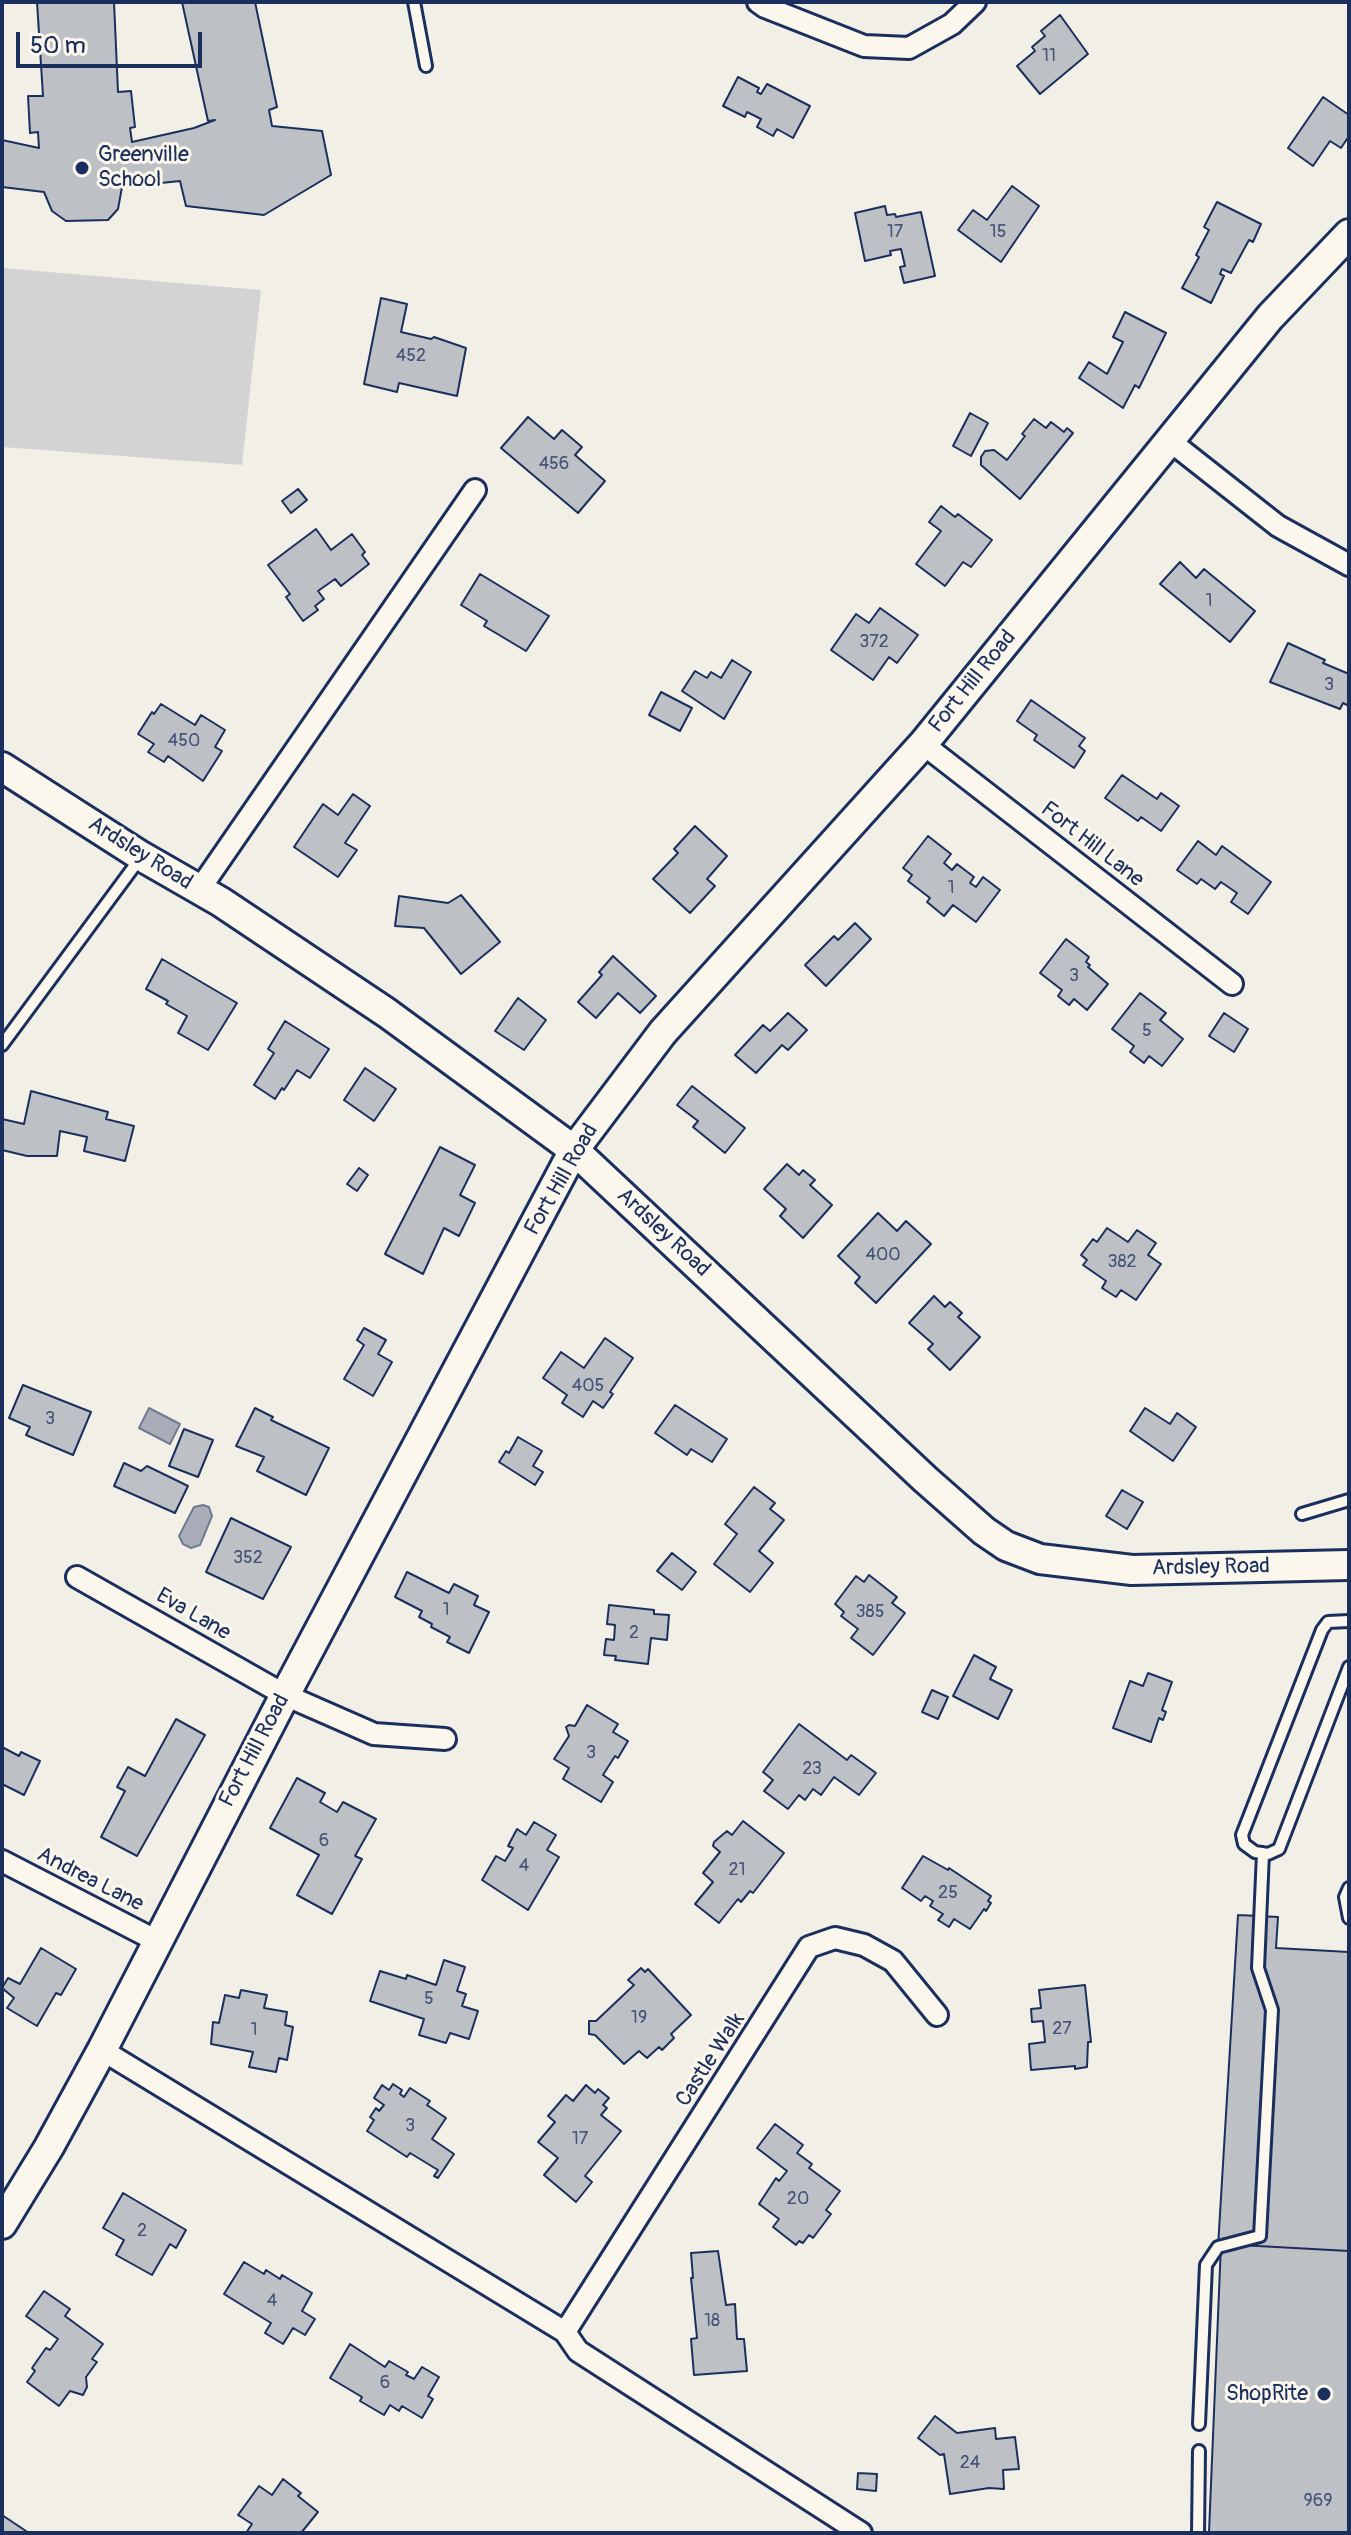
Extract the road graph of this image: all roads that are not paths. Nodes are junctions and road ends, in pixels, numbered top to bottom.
1 (414, 2) edge
2 (758, 2) edge
3 (975, 2) edge
4 (426, 66) dead end
5 (1349, 234) edge
6 (1170, 441) junction
7 (475, 490) dead end
8 (1349, 565) edge
9 (923, 744) junction
10 (2, 767) edge
11 (141, 856) junction
12 (199, 890) junction
13 (1232, 984) dead end
14 (2, 1045) edge
15 (574, 1150) junction
16 (1349, 1500) edge
17 (1302, 1514) dead end
18 (1349, 1565) edge
19 (77, 1577) dead end
20 (1349, 1621) edge
21 (1349, 1667) edge
22 (285, 1695) junction
23 (445, 1739) dead end
24 (1263, 1853) junction
25 (2, 1861) edge
26 (1349, 1888) edge
27 (1349, 1918) edge
28 (157, 1941) junction
29 (937, 2015) dead end
30 (102, 2050) junction
31 (2, 2224) edge
32 (565, 2332) junction
33 (1199, 2424) dead end
34 (1199, 2451) dead end
35 (861, 2533) edge
36 (1198, 2533) edge

1 - 4 lane
2 - 3 street
5 - 6 street, Fort Hill Road
6 - 8 street
6 - 9 street, Fort Hill Road
7 - 12 street
9 - 13 street, Fort Hill Lane
9 - 15 street, Fort Hill Road
10 - 11 street, Ardsley Road
11 - 12 street, Ardsley Road
11 - 14 lane
12 - 15 street, Ardsley Road
15 - 18 street, Ardsley Road
15 - 22 street, Fort Hill Road
16 - 17 lane
19 - 22 street, Eva Lane
20 - 24 lane
21 - 24 lane
22 - 23 street, Eva Lane
22 - 28 street, Fort Hill Road
24 - 33 lane
25 - 28 street, Andrea Lane
26 - 27 lane
28 - 30 street, Fort Hill Road
29 - 32 street, Castle Walk
30 - 31 street, Fort Hill Road
30 - 32 street
32 - 35 street
34 - 36 lane

